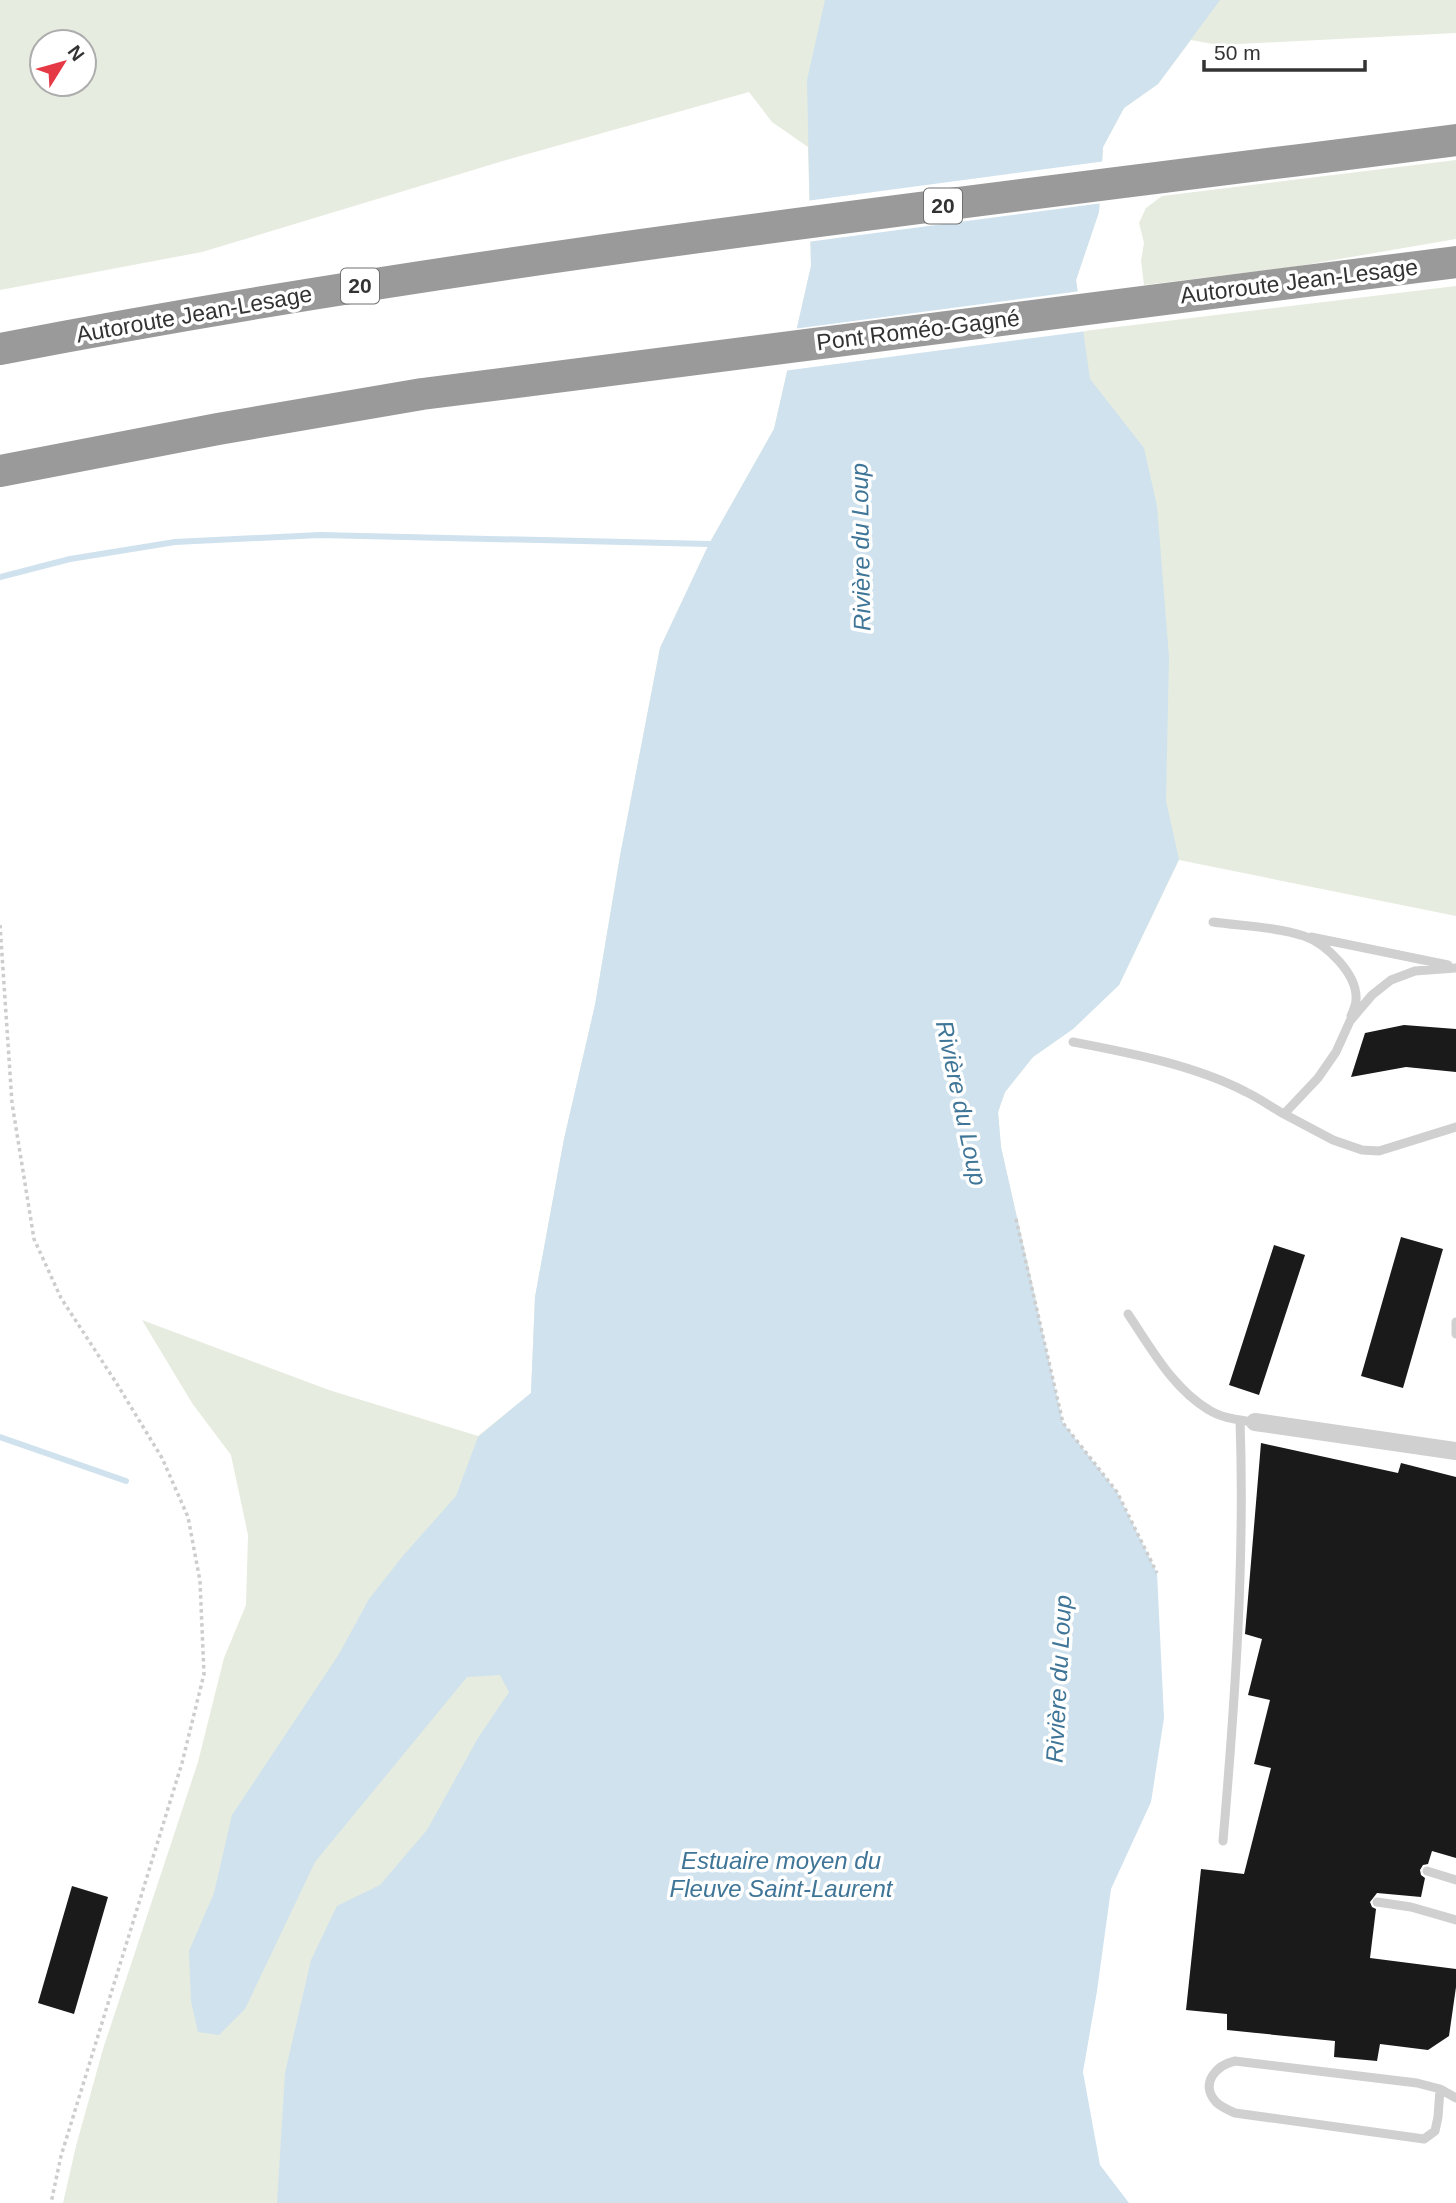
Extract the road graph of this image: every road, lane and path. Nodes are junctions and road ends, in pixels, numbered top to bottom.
1 (1456, 140) edge
2 (1456, 261) edge
3 (1143, 300) joint
4 (0, 349) edge
5 (0, 471) edge
6 (1213, 922) dead end
7 (0, 925) edge
8 (1306, 936) junction
9 (1456, 967) edge
10 (1350, 1021) junction
11 (1073, 1042) dead end
12 (1284, 1114) junction
13 (1456, 1127) edge
14 (1016, 1219) dead end
15 (1128, 1314) dead end
16 (1456, 1322) edge
17 (1456, 1334) edge
18 (1247, 1421) junction
19 (1456, 1451) edge
20 (1157, 1573) dead end
21 (1223, 1841) dead end
22 (1427, 1871) dead end
23 (1456, 1880) edge
24 (1377, 1902) dead end
25 (1456, 1920) edge
26 (1440, 2090) junction
27 (1456, 2098) edge
28 (51, 2203) edge

1 - 4 highway, Autoroute Jean-Lesage / 20
2 - 3 highway, Autoroute Jean-Lesage
3 - 5 highway, Pont Roméo-Gagné
6 - 8 lane
7 - 28 path
8 - 9 lane
8 - 10 lane
9 - 10 lane
10 - 12 lane
11 - 12 lane
12 - 13 lane
14 - 20 path
15 - 18 lane
16 - 17 lane
18 - 19 street
18 - 21 lane
22 - 23 lane
24 - 25 lane
26 - 26 lane
26 - 27 lane

